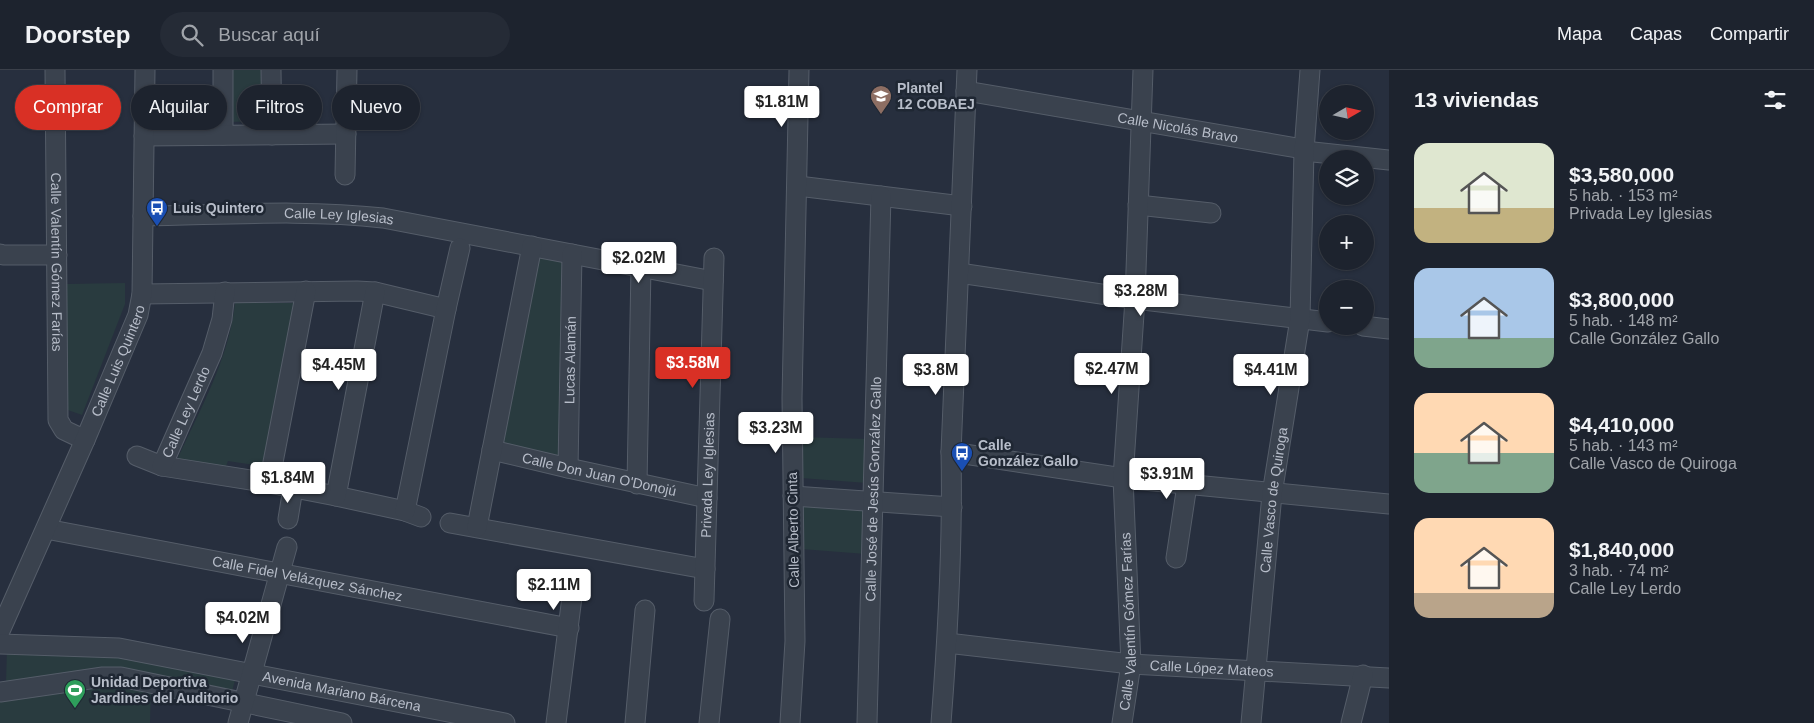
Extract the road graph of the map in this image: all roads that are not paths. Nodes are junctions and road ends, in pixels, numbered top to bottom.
1 (55, 70) edge
2 (145, 70) edge
3 (223, 70) edge
4 (271, 70) edge
5 (347, 70) edge
6 (799, 70) edge
7 (967, 70) edge
8 (1143, 70) edge
9 (1310, 70) edge
10 (966, 90) junction
11 (1141, 122) junction
12 (346, 134) junction
13 (223, 135) junction
14 (272, 135) junction
15 (144, 136) junction
16 (1304, 151) junction
17 (1389, 160) edge
18 (346, 175) dead end
19 (798, 186) junction
20 (881, 196) junction
21 (1138, 205) junction
22 (962, 206) junction
23 (1211, 212) dead end
24 (143, 216) junction
25 (532, 246) junction
26 (460, 248) dead end
27 (57, 254) junction
28 (572, 254) junction
29 (1, 255) edge
30 (714, 258) dead end
31 (641, 267) junction
32 (959, 273) junction
33 (713, 281) junction
34 (306, 291) junction
35 (225, 292) junction
36 (375, 292) junction
37 (142, 294) junction
38 (1135, 299) junction
39 (446, 309) junction
40 (1300, 319) junction
41 (1319, 321) edge
42 (1374, 327) edge
43 (1389, 329) edge
44 (85, 440) junction
45 (492, 450) junction
46 (951, 452) junction
47 (137, 456) dead end
48 (162, 466) junction
49 (568, 468) junction
50 (1124, 478) junction
51 (269, 483) junction
52 (637, 484) junction
53 (1187, 485) junction
54 (293, 488) junction
55 (1272, 494) junction
56 (336, 496) junction
57 (793, 496) junction
58 (707, 498) junction
59 (874, 502) junction
60 (1389, 504) edge
61 (952, 507) junction
62 (288, 519) dead end
63 (450, 523) dead end
64 (477, 527) junction
65 (46, 529) junction
66 (287, 547) dead end
67 (1176, 558) dead end
68 (705, 569) junction
69 (280, 573) junction
70 (572, 597) dead end
71 (704, 601) dead end
72 (645, 610) dead end
73 (720, 619) dead end
74 (569, 628) junction
75 (0, 631) edge
76 (947, 643) junction
77 (0, 644) edge
78 (1131, 664) junction
79 (1256, 670) junction
80 (252, 674) junction
81 (1363, 675) junction
82 (1389, 678) edge
83 (0, 692) edge
84 (244, 704) junction
85 (238, 723) edge
86 (342, 723) edge
87 (505, 723) edge
88 (556, 723) edge
89 (635, 723) edge
90 (709, 723) edge
91 (790, 723) edge
92 (867, 723) edge
93 (941, 723) edge
94 (1122, 723) edge
95 (1252, 723) edge
96 (1351, 723) edge

1 - 27 street, Calle Valentín Gómez Farías
2 - 15 street, Calle Luis Quintero
3 - 13 street
4 - 14 street
5 - 12 street
6 - 19 street, Calle Alberto Cinta
7 - 10 street
8 - 11 street, Calle Valentín Gómez Farías
9 - 16 street, Calle Vasco de Quiroga
10 - 11 street, Calle Nicolás Bravo
10 - 22 street
11 - 16 street, Calle Nicolás Bravo
11 - 21 street, Calle Valentín Gómez Farías
12 - 14 street
12 - 18 street
13 - 14 street
13 - 15 street
15 - 24 street, Calle Luis Quintero
16 - 17 street, Calle Nicolás Bravo
16 - 40 street, Calle Vasco de Quiroga
19 - 20 street
19 - 57 street, Calle Alberto Cinta
20 - 22 street
20 - 59 street, Calle José de Jesús González Gallo
21 - 23 street
21 - 38 street, Calle Valentín Gómez Farías
22 - 32 street
24 - 25 street, Calle Ley Iglesias
24 - 37 street, Calle Luis Quintero
25 - 28 street, Calle Ley Iglesias
25 - 45 street
26 - 39 street, Calle Ley Lerdo
27 - 29 street
27 - 44 street, Calle Valentín Gómez Farías
28 - 31 street, Calle Ley Iglesias
28 - 49 street, Lucas Alamán
30 - 33 street, Privada Ley Iglesias
31 - 33 street, Calle Ley Iglesias
31 - 52 street
32 - 38 street
32 - 46 street
33 - 58 street, Privada Ley Iglesias
34 - 35 street
34 - 36 street
34 - 51 street
35 - 37 street
35 - 48 street, Calle Ley Lerdo
36 - 39 street
36 - 56 street
37 - 44 street, Calle Luis Quintero
38 - 40 street
38 - 50 street, Calle Valentín Gómez Farías
39 - 56 street, Calle Ley Lerdo
40 - 41 street
40 - 55 street, Calle Vasco de Quiroga
42 - 43 street
44 - 65 street, Calle Luis Quintero
45 - 49 street, Calle Don Juan O'Donojú
45 - 64 street
46 - 50 street
46 - 61 street
47 - 48 street
48 - 51 street, Calle Ley Lerdo
49 - 52 street, Calle Don Juan O'Donojú
50 - 53 street
50 - 78 street, Calle Valentín Gómez Farías
51 - 54 street, Calle Ley Lerdo
52 - 58 street, Calle Don Juan O'Donojú
53 - 55 street
53 - 67 street
54 - 56 street, Calle Ley Lerdo
54 - 62 street
55 - 60 street
55 - 79 street, Calle Vasco de Quiroga
57 - 59 street
57 - 91 street, Calle Alberto Cinta
58 - 68 street, Privada Ley Iglesias
59 - 61 street
59 - 92 street, Calle José de Jesús González Gallo
61 - 76 street
63 - 64 street
64 - 68 street
65 - 69 street, Calle Fidel Velázquez Sánchez
65 - 75 street, Calle Luis Quintero
66 - 69 street
68 - 71 street, Privada Ley Iglesias
69 - 74 street, Calle Fidel Velázquez Sánchez
69 - 80 street
70 - 74 street
72 - 89 street
73 - 90 street
74 - 88 street
76 - 78 street, Calle López Mateos
76 - 93 street
77 - 80 street, Avenida Mariano Bárcena
78 - 79 street, Calle López Mateos
78 - 94 street, Calle Valentín Gómez Farías
79 - 81 street, Calle López Mateos
79 - 95 street, Calle Vasco de Quiroga
80 - 84 street
80 - 87 street, Avenida Mariano Bárcena
81 - 82 street, Calle López Mateos
81 - 96 street
83 - 84 street
84 - 85 street
84 - 86 street

